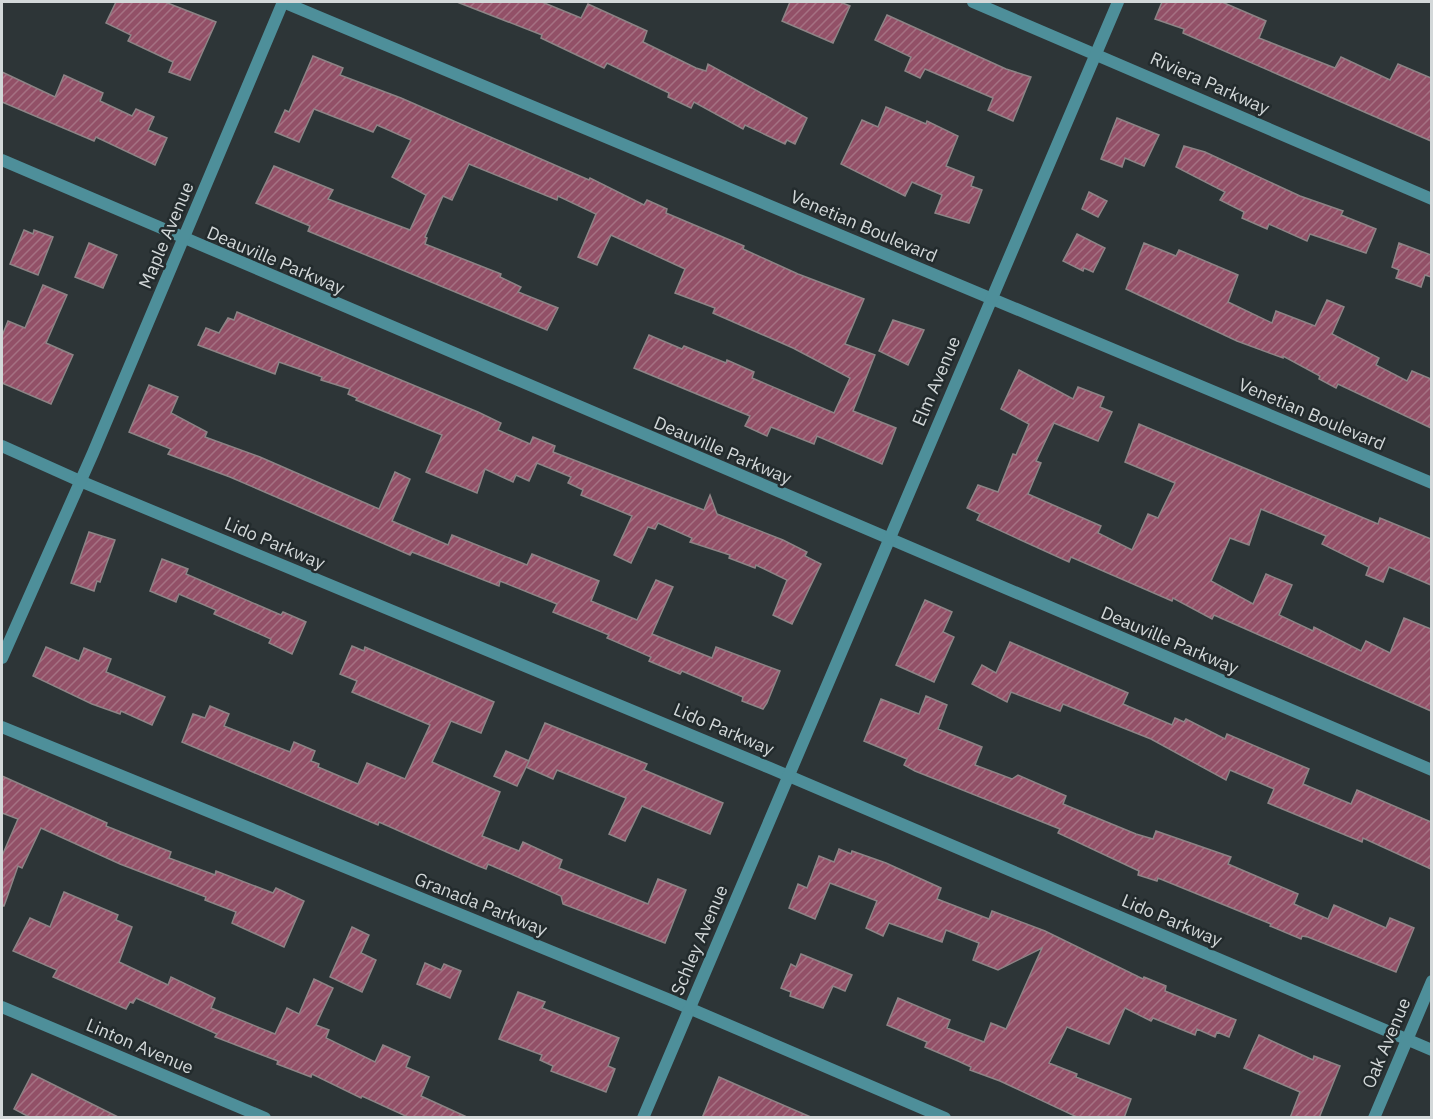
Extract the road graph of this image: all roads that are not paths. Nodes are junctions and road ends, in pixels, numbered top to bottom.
1 (283, 2) edge
2 (973, 2) edge
3 (1118, 2) edge
4 (1096, 53) junction
5 (2, 160) edge
6 (1431, 199) edge
7 (184, 240) junction
8 (991, 298) junction
9 (2, 446) edge
10 (80, 481) junction
11 (1431, 483) edge
12 (888, 540) junction
13 (2, 658) edge
14 (2, 728) edge
15 (1431, 770) edge
16 (789, 776) junction
17 (1431, 981) edge
18 (2, 1007) edge
19 (690, 1008) junction
20 (1407, 1040) junction
21 (1431, 1050) edge
22 (265, 1118) edge
23 (643, 1118) edge
24 (945, 1118) edge
25 (1374, 1118) edge

1 - 7 street, Maple Avenue
1 - 8 street, Venetian Boulevard
2 - 4 street, Riviera Parkway
3 - 4 street, Elm Avenue
4 - 6 street, Riviera Parkway
4 - 8 street, Elm Avenue
5 - 7 street, Deauville Parkway
7 - 10 street, Maple Avenue
7 - 12 street, Deauville Parkway
8 - 11 street, Venetian Boulevard
8 - 12 street, Elm Avenue
9 - 10 street, Lido Parkway
10 - 13 street, Maple Avenue
10 - 16 street, Lido Parkway
12 - 15 street, Deauville Parkway
12 - 16 street, Elm Avenue
14 - 19 street, Granada Parkway
16 - 19 street, Schley Avenue
16 - 20 street, Lido Parkway
17 - 20 street, Oak Avenue
18 - 22 street, Linton Avenue
19 - 23 street, Schley Avenue
19 - 24 street, Granada Parkway
20 - 21 street, Lido Parkway
20 - 25 street, Oak Avenue

